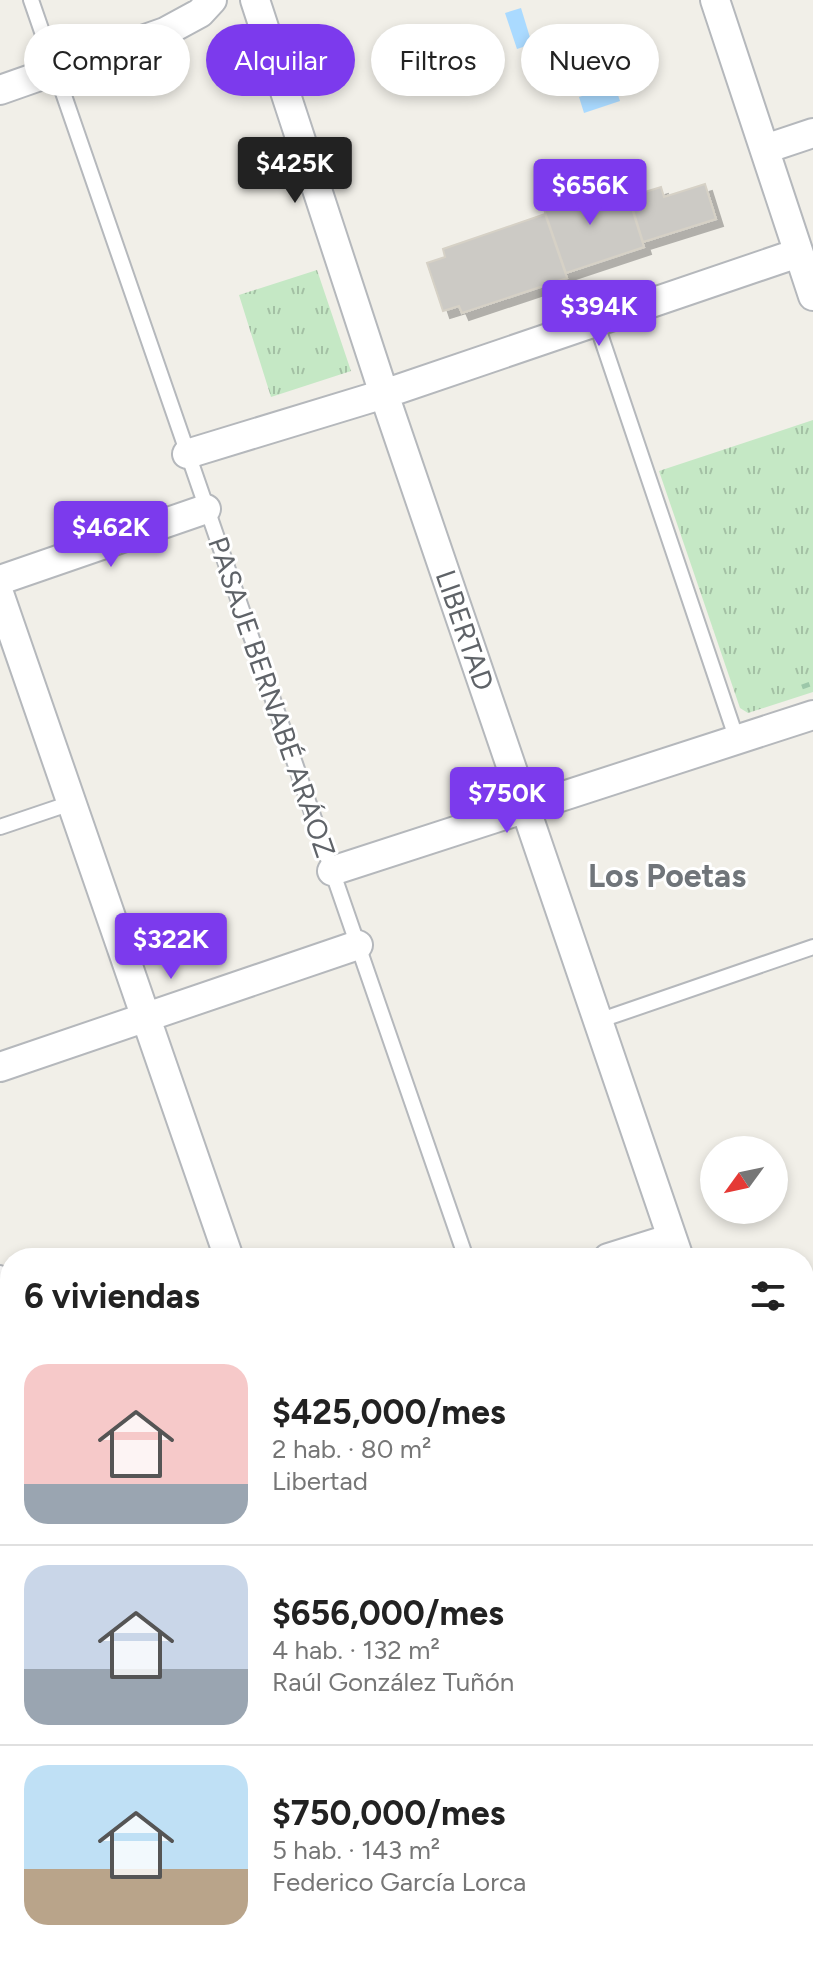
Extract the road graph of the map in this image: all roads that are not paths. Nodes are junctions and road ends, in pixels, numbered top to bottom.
1 (31, 0) edge
2 (212, 0) edge
3 (255, 0) edge
4 (715, 0) edge
5 (40, 24) edge
6 (180, 24) edge
7 (24, 81) edge
8 (0, 90) edge
9 (65, 96) edge
10 (813, 133) edge
11 (765, 149) junction
12 (798, 253) junction
13 (813, 296) edge
14 (596, 322) junction
15 (384, 394) junction
16 (187, 454) junction
17 (206, 509) junction
18 (0, 580) edge
19 (0, 596) edge
20 (813, 715) edge
21 (737, 740) junction
22 (71, 803) junction
23 (526, 809) junction
24 (0, 827) edge
25 (332, 871) junction
26 (358, 945) junction
27 (813, 949) edge
28 (145, 1017) junction
29 (598, 1021) junction
30 (0, 1067) edge
31 (226, 1248) edge
32 (463, 1248) edge
33 (676, 1248) edge

1 - 5 lane, PASAJE BERNABÉ ARÁOZ
2 - 6 street
3 - 15 street, LIBERTAD
4 - 11 street
7 - 8 street
9 - 16 lane, PASAJE BERNABÉ ARÁOZ
10 - 11 street
11 - 12 street
12 - 13 street
12 - 14 street
14 - 15 street
14 - 21 lane
15 - 16 street
15 - 23 street, LIBERTAD
16 - 17 lane, PASAJE BERNABÉ ARÁOZ
17 - 18 street
17 - 25 lane, PASAJE BERNABÉ ARÁOZ
19 - 22 street
20 - 21 street
21 - 23 street
22 - 24 lane
22 - 28 street
23 - 25 street
23 - 29 street, LIBERTAD
25 - 26 lane, PASAJE BERNABÉ ARÁOZ
26 - 28 street
26 - 32 lane, PASAJE BERNABÉ ARÁOZ
27 - 29 lane
28 - 30 street
28 - 31 street
29 - 33 street, LIBERTAD

